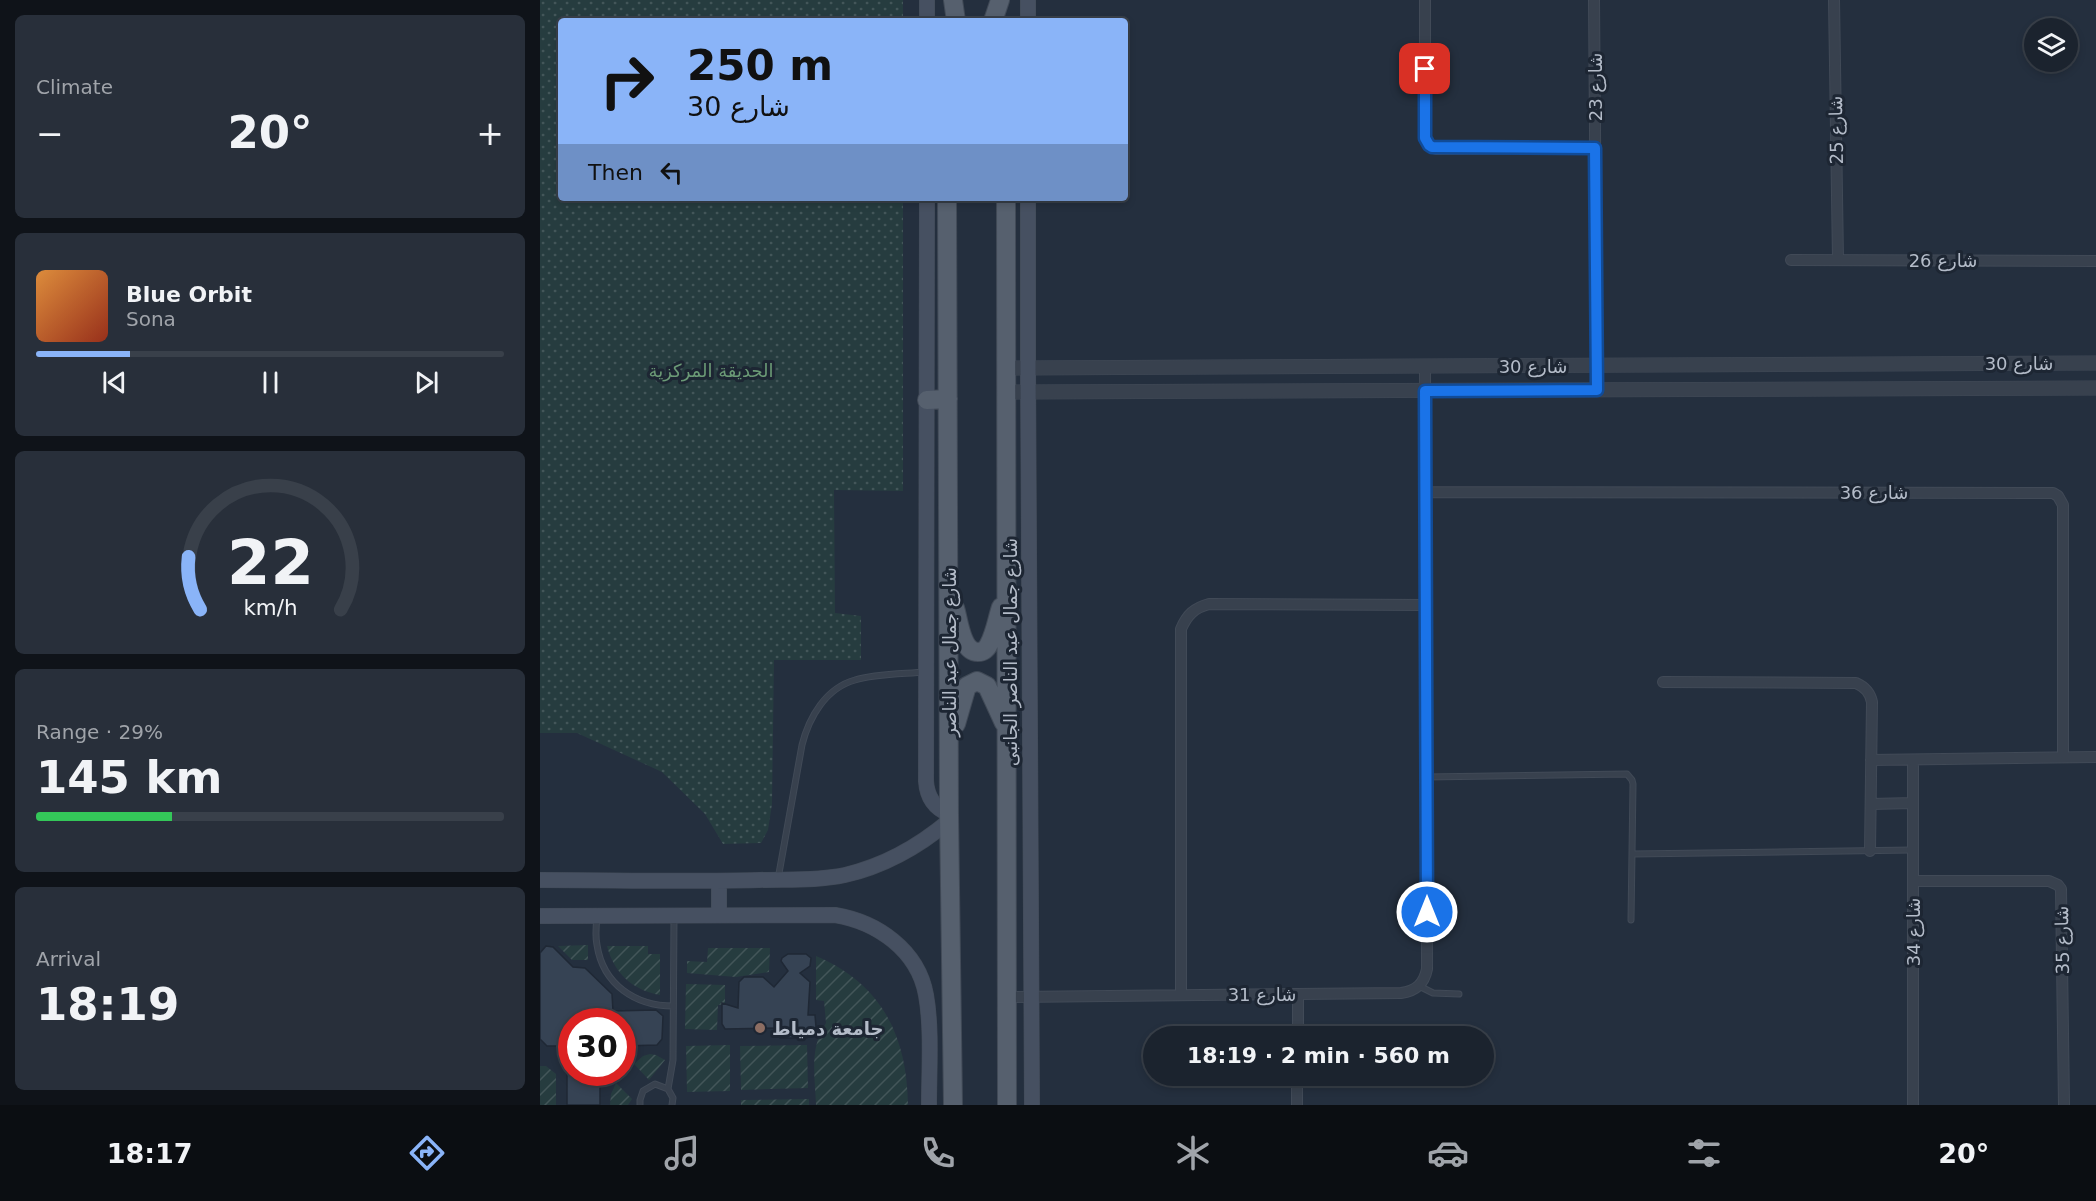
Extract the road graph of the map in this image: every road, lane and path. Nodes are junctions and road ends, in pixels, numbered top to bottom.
1 (927, 0) edge
2 (947, 0) edge
3 (953, 0) edge
4 (1000, 0) edge
5 (1005, 0) edge
6 (1028, 0) edge
7 (1425, 0) edge
8 (1594, 0) edge
9 (1834, 0) edge
10 (927, 18) edge
11 (947, 18) edge
12 (956, 18) edge
13 (994, 18) edge
14 (1005, 18) edge
15 (1028, 18) edge
16 (1595, 148) junction
17 (927, 201) edge
18 (947, 201) edge
19 (1006, 201) edge
20 (1028, 201) edge
21 (1791, 260) dead end
22 (1838, 260) junction
23 (2096, 261) edge
24 (2096, 363) edge
25 (1597, 365) junction
26 (1425, 366) junction
27 (1006, 368) junction
28 (1028, 368) junction
29 (2096, 388) edge
30 (1597, 390) junction
31 (1425, 391) junction
32 (1006, 392) junction
33 (1028, 392) junction
34 (948, 399) junction
35 (927, 400) junction
36 (1425, 492) junction
37 (949, 583) junction
38 (1006, 590) junction
39 (1426, 605) junction
40 (926, 672) junction
41 (1663, 682) dead end
42 (1006, 728) junction
43 (950, 750) junction
44 (2063, 757) junction
45 (2096, 757) edge
46 (1871, 760) junction
47 (1913, 760) junction
48 (1426, 777) junction
49 (1913, 803) junction
50 (1871, 804) junction
51 (949, 818) junction
52 (1913, 850) junction
53 (1870, 851) junction
54 (1632, 854) junction
55 (540, 880) edge
56 (778, 880) junction
57 (719, 881) junction
58 (1913, 881) junction
59 (674, 914) junction
60 (597, 915) junction
61 (719, 915) junction
62 (540, 916) edge
63 (1631, 920) dead end
64 (1419, 986) junction
65 (1298, 994) junction
66 (1459, 994) dead end
67 (1181, 995) junction
68 (1032, 996) junction
69 (1006, 997) junction
70 (673, 1006) junction
71 (1298, 1026) edge
72 (1297, 1086) edge
73 (668, 1089) junction
74 (640, 1105) edge
75 (672, 1105) edge
76 (929, 1105) edge
77 (953, 1105) edge
78 (1007, 1105) edge
79 (1032, 1105) edge
80 (1297, 1105) edge
81 (1913, 1105) edge
82 (2064, 1105) edge

1 - 10 main road
2 - 11 main road
3 - 12 main road
4 - 13 main road
5 - 14 main road
6 - 15 main road
7 - 16 street
8 - 16 street, شارع 23
9 - 22 street, شارع 25
16 - 25 street, شارع 23
17 - 35 main road
18 - 34 main road, شارع جمال عبد الناصر
19 - 27 main road
20 - 28 main road, شارع جمال عبد الناصر الجانبى
21 - 22 street, شارع 26
22 - 23 street, شارع 26
24 - 25 street, شارع 30
25 - 26 street, شارع 30
25 - 30 street, شارع 23
26 - 28 street, شارع 30
26 - 31 street
27 - 28 street, شارع 30
27 - 32 main road
28 - 33 main road, شارع جمال عبد الناصر الجانبى
29 - 30 street, شارع 30
30 - 31 street, شارع 30
31 - 33 street, شارع 30
31 - 36 street
32 - 33 street, شارع 30
32 - 38 main road
33 - 68 main road, شارع جمال عبد الناصر الجانبى
34 - 35 main road
34 - 37 main road, شارع جمال عبد الناصر
35 - 40 main road
36 - 39 street
36 - 44 street, شارع 36
37 - 38 main road
37 - 43 main road, شارع جمال عبد الناصر
38 - 42 main road
39 - 48 street
39 - 67 street
40 - 51 main road
40 - 56 lane
41 - 46 street
42 - 43 main road
42 - 69 main road
43 - 51 main road, شارع جمال عبد الناصر
44 - 45 street
44 - 47 street
46 - 47 street
46 - 50 street
47 - 49 street, شارع 34
48 - 54 lane
48 - 64 street
49 - 50 street
49 - 52 street, شارع 34
50 - 53 street
51 - 56 main road
51 - 77 main road, شارع جمال عبد الناصر
52 - 53 lane
52 - 58 street, شارع 34
53 - 54 lane
54 - 63 lane
55 - 57 main road
56 - 57 main road
57 - 61 main road
58 - 81 street, شارع 34
58 - 82 street, شارع 35
59 - 60 main road
59 - 61 main road
59 - 70 lane
60 - 62 main road
60 - 70 lane
61 - 76 main road
64 - 65 street, شارع 31
64 - 66 lane
65 - 67 street, شارع 31
65 - 71 street
67 - 68 street, شارع 31
68 - 69 street, شارع 31
68 - 79 main road, شارع جمال عبد الناصر الجانبى
69 - 78 main road
70 - 73 lane
72 - 80 street
73 - 74 lane
73 - 75 lane

